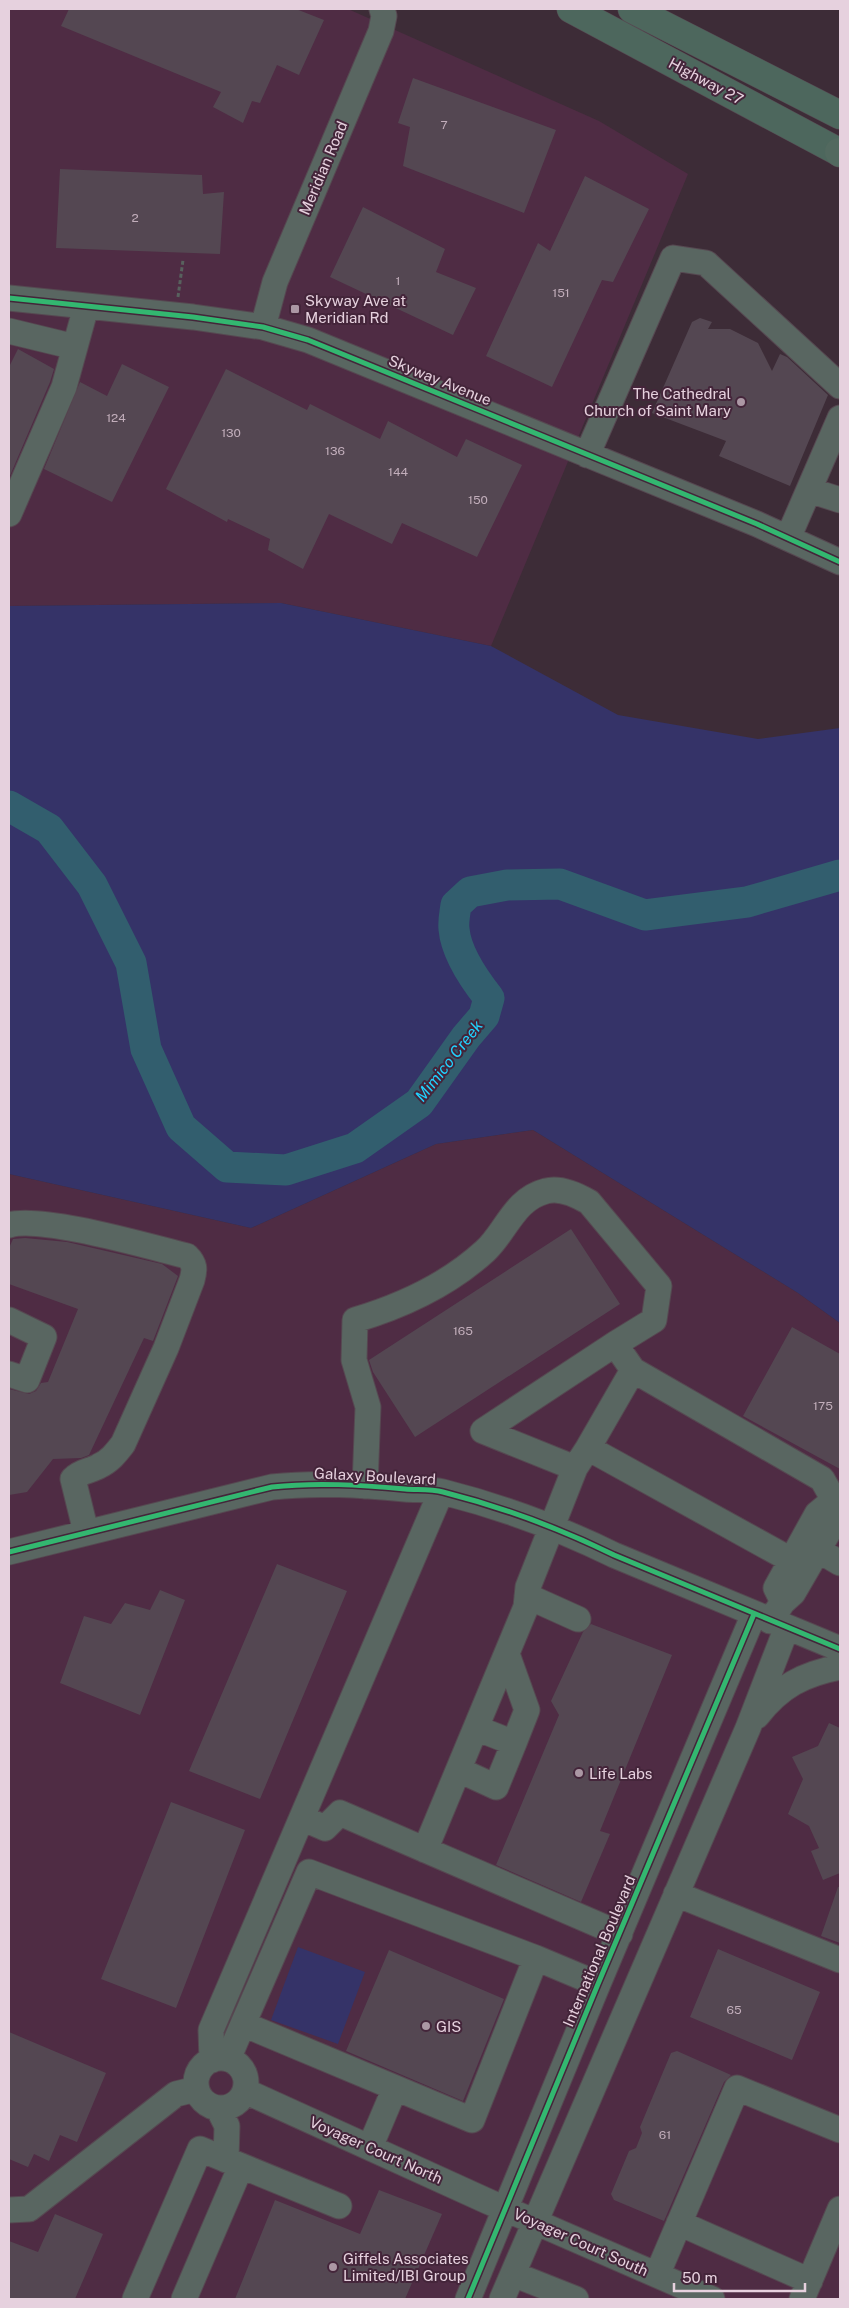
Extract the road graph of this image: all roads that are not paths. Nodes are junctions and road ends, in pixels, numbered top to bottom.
1 (382, 9) edge
2 (571, 9) edge
3 (632, 9) edge
4 (840, 115) edge
5 (840, 153) edge
6 (10, 303) edge
7 (86, 307) junction
8 (263, 327) junction
9 (9, 331) edge
10 (75, 347) junction
11 (840, 386) edge
12 (840, 418) edge
13 (587, 455) junction
14 (809, 490) junction
15 (840, 500) edge
16 (9, 514) edge
17 (788, 538) junction
18 (840, 562) edge
19 (9, 1226) edge
20 (9, 1320) edge
21 (615, 1344) junction
22 (633, 1370) junction
23 (9, 1374) edge
24 (582, 1458) junction
25 (365, 1486) junction
26 (441, 1492) junction
27 (837, 1503) edge
28 (552, 1527) junction
29 (86, 1532) junction
30 (818, 1550) junction
31 (9, 1552) edge
32 (791, 1560) junction
33 (840, 1563) edge
34 (527, 1596) junction
35 (774, 1616) junction
36 (578, 1619) dead end
37 (840, 1649) edge
38 (507, 1654) junction
39 (840, 1667) edge
40 (476, 1728) junction
41 (748, 1728) junction
42 (514, 1743) junction
43 (459, 1770) junction
44 (302, 1818) junction
45 (425, 1850) junction
46 (676, 1894) junction
47 (620, 1934) junction
48 (536, 1958) junction
49 (840, 1960) edge
50 (598, 1984) junction
51 (243, 2024) junction
52 (220, 2059) junction
53 (395, 2088) junction
54 (196, 2090) junction
55 (245, 2091) junction
56 (218, 2108) junction
57 (840, 2130) edge
58 (370, 2147) junction
59 (234, 2163) junction
60 (339, 2206) dead end
61 (840, 2209) edge
62 (9, 2210) edge
63 (506, 2210) junction
64 (536, 2222) junction
65 (679, 2223) junction
66 (513, 2274) junction
67 (657, 2275) junction
68 (806, 2290) edge
69 (543, 2293) edge
70 (134, 2299) edge
71 (184, 2299) edge
72 (468, 2299) edge
73 (502, 2299) edge
74 (576, 2299) edge
75 (712, 2299) edge

1 - 8 street, Meridian Road
2 - 5 main road, Highway 27
3 - 4 main road, Highway 27
6 - 7 street, Skyway Avenue
7 - 8 street, Skyway Avenue
7 - 10 street
8 - 13 street, Skyway Avenue
9 - 10 street
10 - 16 street
11 - 13 street
12 - 14 street
13 - 17 street, Skyway Avenue
14 - 15 street
14 - 17 street
17 - 18 street, Skyway Avenue
19 - 29 street
20 - 23 street
21 - 22 street
21 - 24 street
21 - 25 street
22 - 24 street
22 - 27 street
24 - 28 street
24 - 32 street
25 - 26 street, Galaxy Boulevard
25 - 29 street, Galaxy Boulevard
26 - 28 street, Galaxy Boulevard
26 - 44 street
27 - 30 street
27 - 32 street
28 - 34 street
28 - 35 street, Galaxy Boulevard
29 - 31 street, Galaxy Boulevard
30 - 33 street
30 - 35 street
32 - 35 street
34 - 36 street
34 - 38 street
35 - 37 street
35 - 41 street
35 - 47 street, International Boulevard
38 - 40 street
38 - 42 street
39 - 41 street
40 - 42 street
40 - 43 street
41 - 46 street
42 - 43 street
43 - 45 street
44 - 45 street
44 - 52 street
45 - 47 street
46 - 49 street
46 - 64 street
47 - 50 street, International Boulevard
48 - 50 street
48 - 51 street
48 - 53 street
50 - 63 street, International Boulevard
51 - 52 street
51 - 53 street
52 - 54 street
52 - 55 street
53 - 58 street
54 - 56 street
54 - 62 street
55 - 56 street
55 - 58 street, Voyager Court North
56 - 59 street
57 - 65 street
58 - 63 street, Voyager Court North
59 - 60 street
59 - 70 street
59 - 71 street
61 - 68 street
63 - 64 street, Voyager Court South
63 - 72 street, International Boulevard
64 - 66 street
64 - 67 street, Voyager Court South
65 - 67 street
65 - 68 street
66 - 69 street
66 - 73 street
67 - 75 street, Voyager Court South
69 - 74 street

